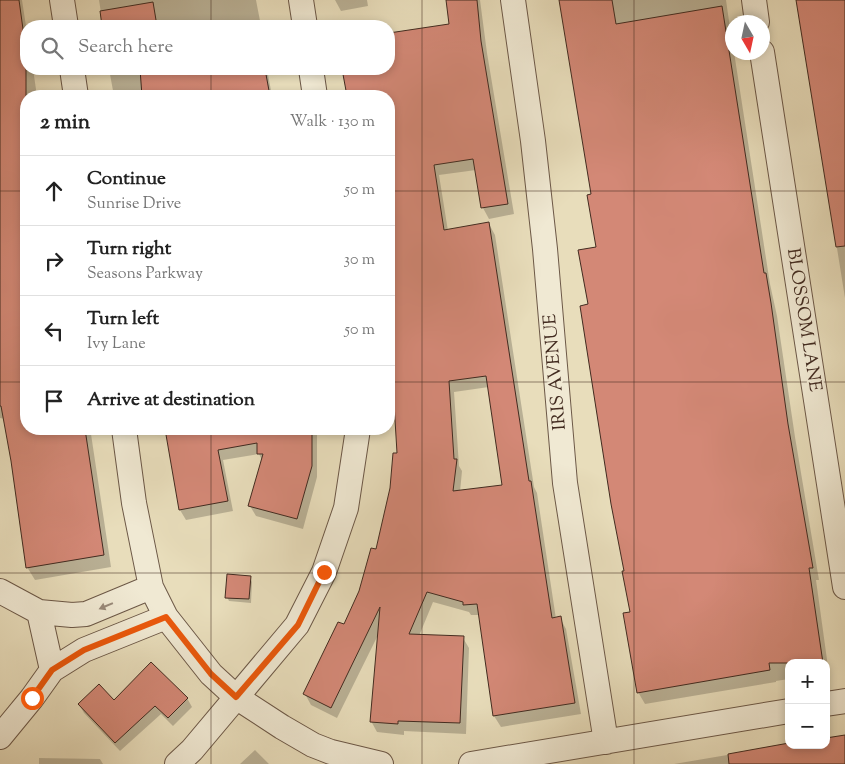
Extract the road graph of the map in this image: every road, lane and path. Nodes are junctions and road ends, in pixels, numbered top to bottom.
1 (62, 0) edge
2 (301, 0) edge
3 (513, 0) edge
4 (754, 0) edge
5 (756, 15) edge
6 (65, 20) edge
7 (304, 20) edge
8 (763, 60) edge
9 (73, 75) edge
10 (312, 75) edge
11 (75, 90) edge
12 (314, 90) edge
13 (125, 435) edge
14 (357, 435) edge
15 (845, 587) edge
16 (0, 591) edge
17 (158, 602) junction
18 (39, 612) junction
19 (52, 670) junction
20 (236, 697) junction
21 (845, 701) edge
22 (830, 703) edge
23 (785, 712) edge
24 (0, 737) edge
25 (606, 742) junction
26 (177, 764) edge
27 (381, 764) edge
28 (472, 764) edge

1 - 6 street
2 - 7 street
3 - 25 street, IRIS AVENUE
4 - 5 street
8 - 15 street, BLOSSOM LANE
9 - 11 street
10 - 12 street
13 - 17 street
14 - 20 street
16 - 18 street
17 -> 18 street
17 - 19 street
17 - 20 street
18 - 19 street
19 - 24 street
20 - 26 street
20 - 27 street
21 - 22 street
23 - 25 street
25 - 28 street

